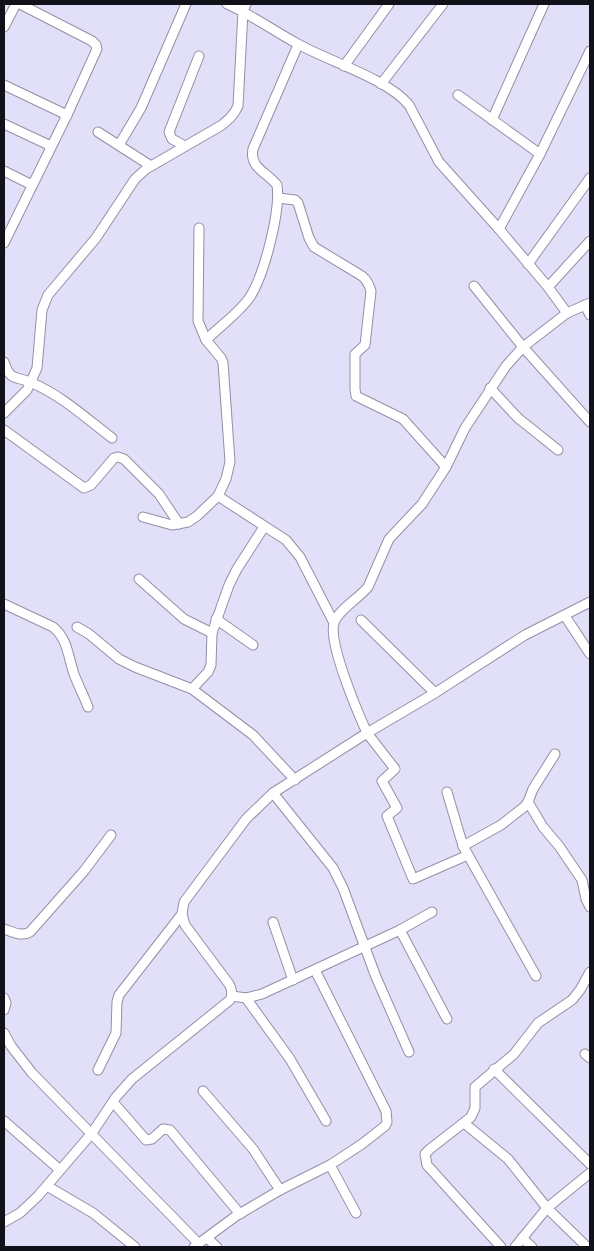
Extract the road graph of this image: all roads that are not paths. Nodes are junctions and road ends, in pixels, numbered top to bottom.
1 (16, 4) edge
2 (20, 4) edge
3 (186, 4) edge
4 (227, 4) edge
5 (389, 4) edge
6 (443, 4) edge
7 (544, 4) edge
8 (245, 7) edge
9 (4, 27) edge
10 (298, 44) junction
11 (590, 51) edge
12 (199, 56) dead end
13 (344, 66) junction
14 (381, 84) junction
15 (4, 85) edge
16 (458, 95) dead end
17 (67, 115) junction
18 (492, 120) junction
19 (4, 124) edge
20 (98, 132) dead end
21 (119, 145) junction
22 (51, 146) junction
23 (186, 146) junction
24 (540, 154) junction
25 (151, 166) junction
26 (4, 171) edge
27 (590, 178) edge
28 (32, 185) junction
29 (278, 198) junction
30 (200, 228) dead end
31 (499, 229) junction
32 (590, 241) edge
33 (4, 243) edge
34 (528, 264) junction
35 (474, 286) dead end
36 (548, 288) junction
37 (588, 304) edge
38 (567, 313) junction
39 (590, 316) edge
40 (206, 340) junction
41 (523, 347) junction
42 (4, 362) edge
43 (32, 382) junction
44 (490, 388) junction
45 (4, 413) edge
46 (590, 422) edge
47 (4, 430) edge
48 (112, 438) dead end
49 (558, 450) dead end
50 (446, 467) junction
51 (218, 496) junction
52 (143, 517) dead end
53 (179, 524) junction
54 (264, 527) junction
55 (139, 579) dead end
56 (590, 602) edge
57 (4, 604) edge
58 (565, 616) junction
59 (216, 619) junction
60 (361, 620) dead end
61 (334, 623) junction
62 (77, 627) dead end
63 (212, 633) junction
64 (253, 645) dead end
65 (590, 654) edge
66 (192, 689) junction
67 (435, 694) junction
68 (88, 708) dead end
69 (367, 734) junction
70 (555, 754) dead end
71 (295, 780) junction
72 (447, 792) dead end
73 (273, 793) junction
74 (528, 802) junction
75 (110, 835) dead end
76 (463, 846) junction
77 (468, 854) junction
78 (590, 907) edge
79 (432, 912) dead end
80 (182, 914) junction
81 (273, 922) dead end
82 (4, 929) edge
83 (400, 930) junction
84 (364, 946) junction
85 (315, 970) junction
86 (590, 972) edge
87 (536, 976) dead end
88 (293, 980) junction
89 (232, 996) junction
90 (4, 998) edge
91 (246, 998) junction
92 (4, 1010) edge
93 (447, 1019) dead end
94 (4, 1033) edge
95 (409, 1052) dead end
96 (494, 1069) junction
97 (98, 1070) dead end
98 (203, 1091) dead end
99 (113, 1102) junction
100 (4, 1121) edge
101 (326, 1121) dead end
102 (464, 1122) junction
103 (92, 1133) junction
104 (590, 1164) edge
105 (330, 1165) junction
106 (60, 1170) junction
107 (590, 1173) edge
108 (47, 1186) junction
109 (280, 1190) junction
110 (547, 1208) junction
111 (240, 1214) junction
112 (356, 1214) dead end
113 (4, 1222) edge
114 (207, 1238) junction
115 (522, 1238) junction
116 (196, 1246) edge
117 (135, 1247) edge
118 (217, 1247) edge
119 (501, 1247) edge
120 (515, 1247) edge
121 (532, 1247) edge
122 (587, 1247) edge

1 - 9 street
2 - 17 street
3 - 21 street
4 - 8 street
5 - 13 street
6 - 14 street
7 - 18 street
8 - 10 street
8 - 23 street
10 - 13 street
10 - 29 street
11 - 24 street
12 - 23 street
13 - 14 street
14 - 31 street
15 - 17 street
16 - 18 street
17 - 22 street
18 - 24 street
19 - 22 street
20 - 21 street
21 - 25 street
22 - 28 street
23 - 25 street
24 - 31 street
25 - 43 street
26 - 28 street
27 - 34 street
28 - 33 street
29 - 40 street
29 - 50 street
30 - 40 street
31 - 34 street
32 - 36 street
34 - 36 street
35 - 41 street
36 - 38 street
37 - 38 street
37 - 39 street
38 - 41 street
40 - 51 street
41 - 44 street
41 - 46 street
42 - 43 street
43 - 45 street
43 - 48 street
44 - 49 street
44 - 50 street
47 - 53 street
50 - 61 street
51 - 53 street
51 - 54 street
52 - 53 street
54 - 59 street
54 - 61 street
55 - 63 street
56 - 58 street
57 - 68 street
58 - 65 street
58 - 67 street
59 - 63 street
59 - 64 street
60 - 67 street
61 - 69 street
62 - 66 street
63 - 66 street
66 - 71 street
67 - 69 street
69 - 71 street
69 - 77 street
70 - 74 street
71 - 73 street
72 - 76 street
73 - 80 street
73 - 84 street
74 - 76 street
74 - 78 street
75 - 82 street
76 - 77 street
77 - 87 street
79 - 83 street
80 - 89 street
80 - 97 street
81 - 88 street
83 - 84 street
83 - 93 street
84 - 85 street
84 - 95 street
85 - 88 street
85 - 105 street
86 - 96 street
88 - 91 street
89 - 91 street
89 - 99 street
90 - 92 street
91 - 101 street
94 - 103 street
96 - 102 street
96 - 104 street
98 - 109 street
99 - 103 street
99 - 111 street
100 - 106 street
102 - 110 street
102 - 119 street
103 - 106 street
103 - 116 street
105 - 109 street
105 - 112 street
106 - 108 street
107 - 110 street
108 - 113 street
108 - 117 street
109 - 111 street
110 - 115 street
110 - 122 street
111 - 114 street
114 - 116 street
114 - 118 street
115 - 120 street
115 - 121 street

